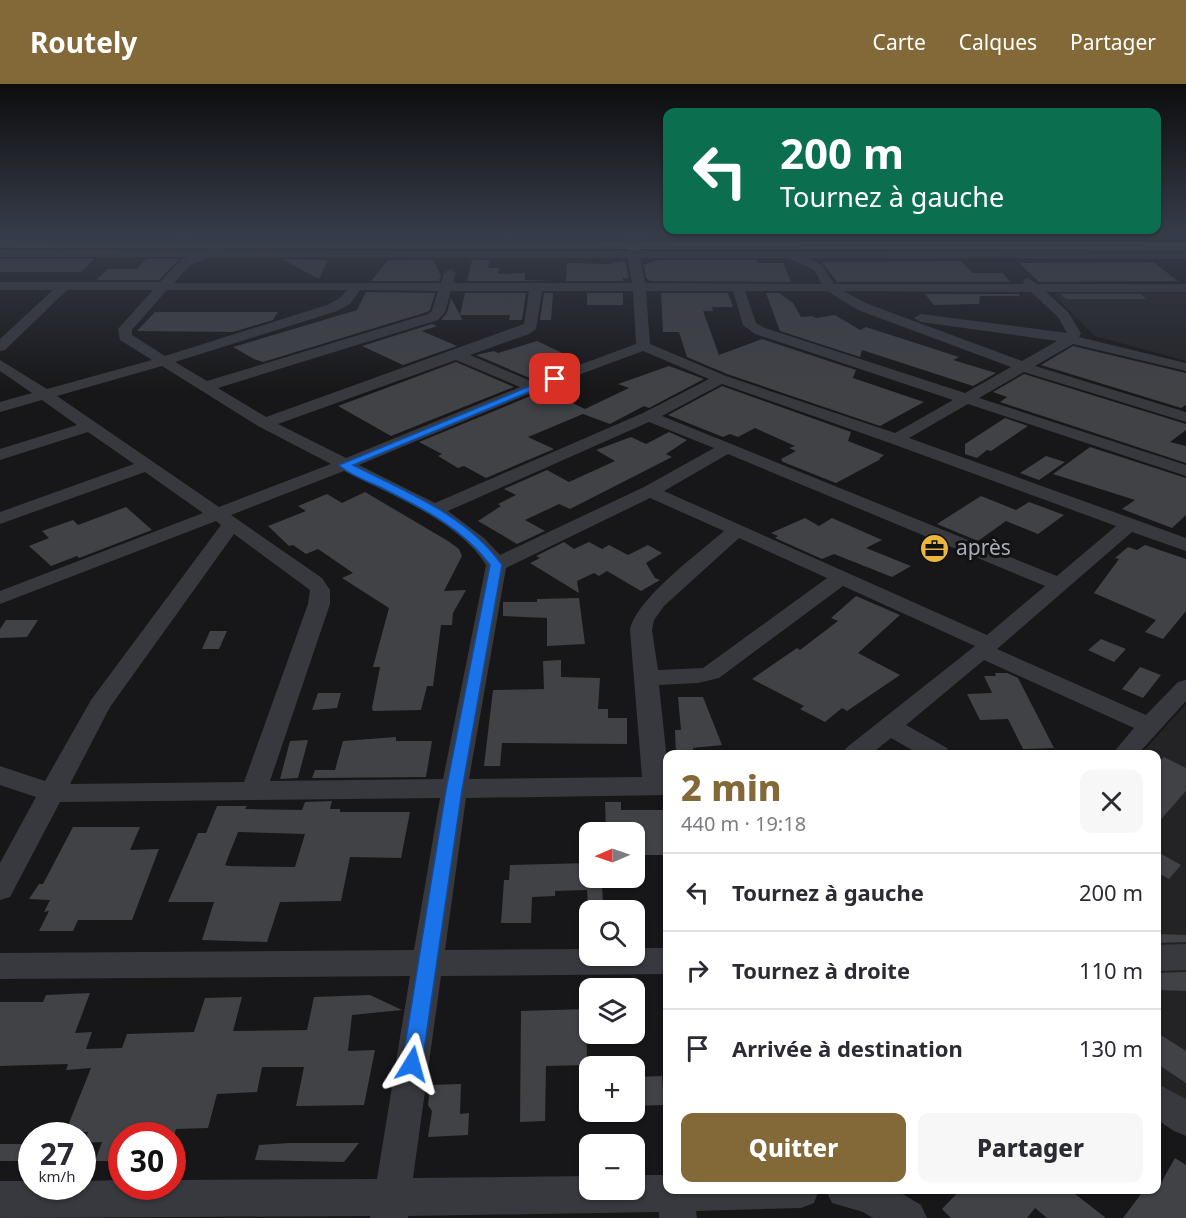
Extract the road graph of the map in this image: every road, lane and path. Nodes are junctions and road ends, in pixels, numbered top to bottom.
1 (0, 286) edge
2 (64, 286) junction
3 (164, 286) junction
4 (445, 286) junction
5 (536, 286) junction
6 (357, 287) junction
7 (639, 287) junction
8 (1034, 287) junction
9 (738, 288) junction
10 (831, 288) junction
11 (1186, 288) edge
12 (863, 307) junction
13 (1071, 339) junction
14 (644, 346) junction
15 (0, 347) edge
16 (456, 356) junction
17 (163, 361) junction
18 (0, 364) edge
19 (1021, 366) junction
20 (1186, 367) edge
21 (721, 379) junction
22 (205, 387) junction
23 (534, 387) junction
24 (44, 394) junction
25 (966, 398) junction
26 (0, 407) edge
27 (649, 416) junction
28 (1186, 417) edge
29 (264, 423) junction
30 (89, 426) junction
31 (896, 439) junction
32 (727, 448) junction
33 (0, 455) edge
34 (344, 465) junction
35 (146, 466) junction
36 (1186, 471) edge
37 (650, 491) junction
38 (434, 510) junction
39 (0, 518) edge
40 (224, 519) junction
41 (1129, 525) junction
42 (737, 530) junction
43 (1186, 545) edge
44 (496, 565) junction
45 (841, 578) junction
46 (1059, 584) junction
47 (0, 598) edge
48 (986, 647) junction
49 (647, 678) junction
50 (1186, 687) edge
51 (1150, 726) junction
52 (890, 727) junction
53 (860, 750) edge
54 (931, 750) edge
55 (1128, 750) edge
56 (0, 775) edge
57 (662, 786) edge
58 (454, 790) junction
59 (253, 792) junction
60 (53, 793) junction
61 (0, 889) edge
62 (1186, 957) edge
63 (1161, 958) edge
64 (663, 961) edge
65 (426, 963) junction
66 (0, 966) edge
67 (1161, 1102) edge
68 (1186, 1119) edge
69 (768, 1194) edge
70 (865, 1194) edge
71 (0, 1200) edge
72 (677, 1205) edge
73 (115, 1208) edge
74 (391, 1208) edge
75 (908, 1218) edge

1 - 2 street
2 - 3 street
2 - 15 street
3 - 6 street
3 - 17 street
4 - 5 street
4 - 6 street
4 - 22 street
5 - 7 street
5 - 16 street
6 - 17 street
7 - 9 street
7 - 14 street
8 - 10 street
8 - 11 street
8 - 13 street
9 - 10 street
9 - 25 street
10 - 12 street
12 - 13 street
12 - 19 street
13 - 19 street
13 - 20 street
14 - 21 street
14 - 23 street
16 - 23 street
16 - 29 street
17 - 22 street
17 - 24 street
18 - 24 street
19 - 25 street
19 - 28 street
21 - 27 street
21 - 31 street
22 - 29 street
23 - 34 street
24 - 26 street
24 - 30 street
25 - 31 street
25 - 36 street
27 - 32 street
27 - 38 street
29 - 34 street
30 - 33 street
30 - 35 street
31 - 41 street
32 - 37 street
32 - 46 street
34 - 38 street
34 - 40 street
35 - 39 street
35 - 40 street
37 - 42 street
37 - 44 street
38 - 44 street
40 - 47 street
40 - 59 street
40 - 60 street
41 - 43 street
41 - 46 street
42 - 45 street
42 - 49 street
44 - 58 street
45 - 48 street
45 - 49 street
46 - 48 street
48 - 51 street
48 - 52 street
49 - 57 street
50 - 51 street
51 - 55 street
52 - 53 street
52 - 54 street
56 - 60 street
57 - 58 street
58 - 59 street
58 - 65 street
59 - 60 street
60 - 61 street
62 - 63 street
64 - 65 street
65 - 66 street
65 - 74 street
67 - 68 street
69 - 72 street
70 - 75 street
71 - 73 street
72 - 74 street
73 - 74 street

